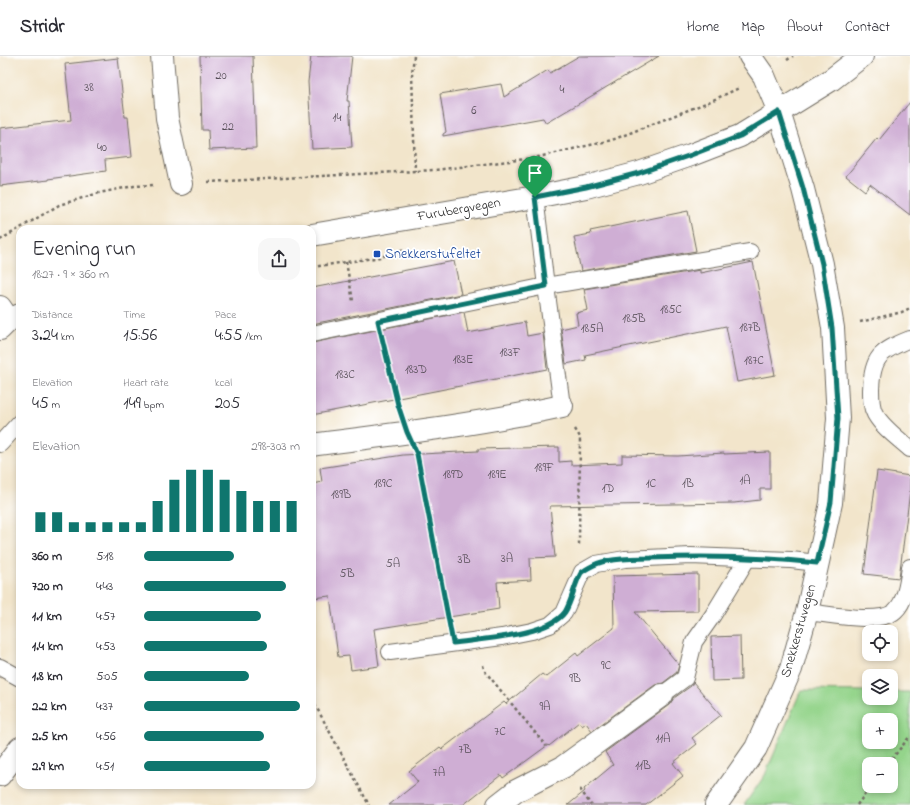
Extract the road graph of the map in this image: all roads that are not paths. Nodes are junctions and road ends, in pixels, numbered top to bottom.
1 (162, 56) edge
2 (750, 56) edge
3 (862, 56) edge
4 (779, 112) junction
5 (181, 184) road end
6 (535, 197) junction
7 (316, 234) edge
8 (750, 252) dead end
9 (546, 286) junction
10 (316, 333) edge
11 (910, 339) edge
12 (562, 406) joint
13 (16, 426) edge
14 (0, 444) edge
15 (316, 444) edge
16 (910, 449) edge
17 (747, 559) junction
18 (817, 563) junction
19 (910, 567) edge
20 (807, 612) junction
21 (390, 652) dead end
22 (0, 667) edge
23 (16, 676) edge
24 (662, 695) joint
25 (16, 753) edge
26 (0, 775) edge
27 (498, 805) edge
28 (716, 805) edge

1 - 5 street
2 - 4 street, Snekkerstuvegen
3 - 4 street, Furubergvegen
4 - 6 street, Furubergvegen
4 - 18 street, Snekkerstuvegen
6 - 7 street, Furubergvegen
6 - 9 lane
8 - 9 lane
9 - 10 lane
9 - 12 lane
11 - 16 lane
12 - 15 street
13 - 14 lane
17 - 18 lane
17 - 21 lane
17 - 24 lane
18 - 20 street, Snekkerstuvegen
19 - 20 lane
20 - 28 street, Snekkerstuvegen
22 - 23 lane
24 - 27 street
25 - 26 street

